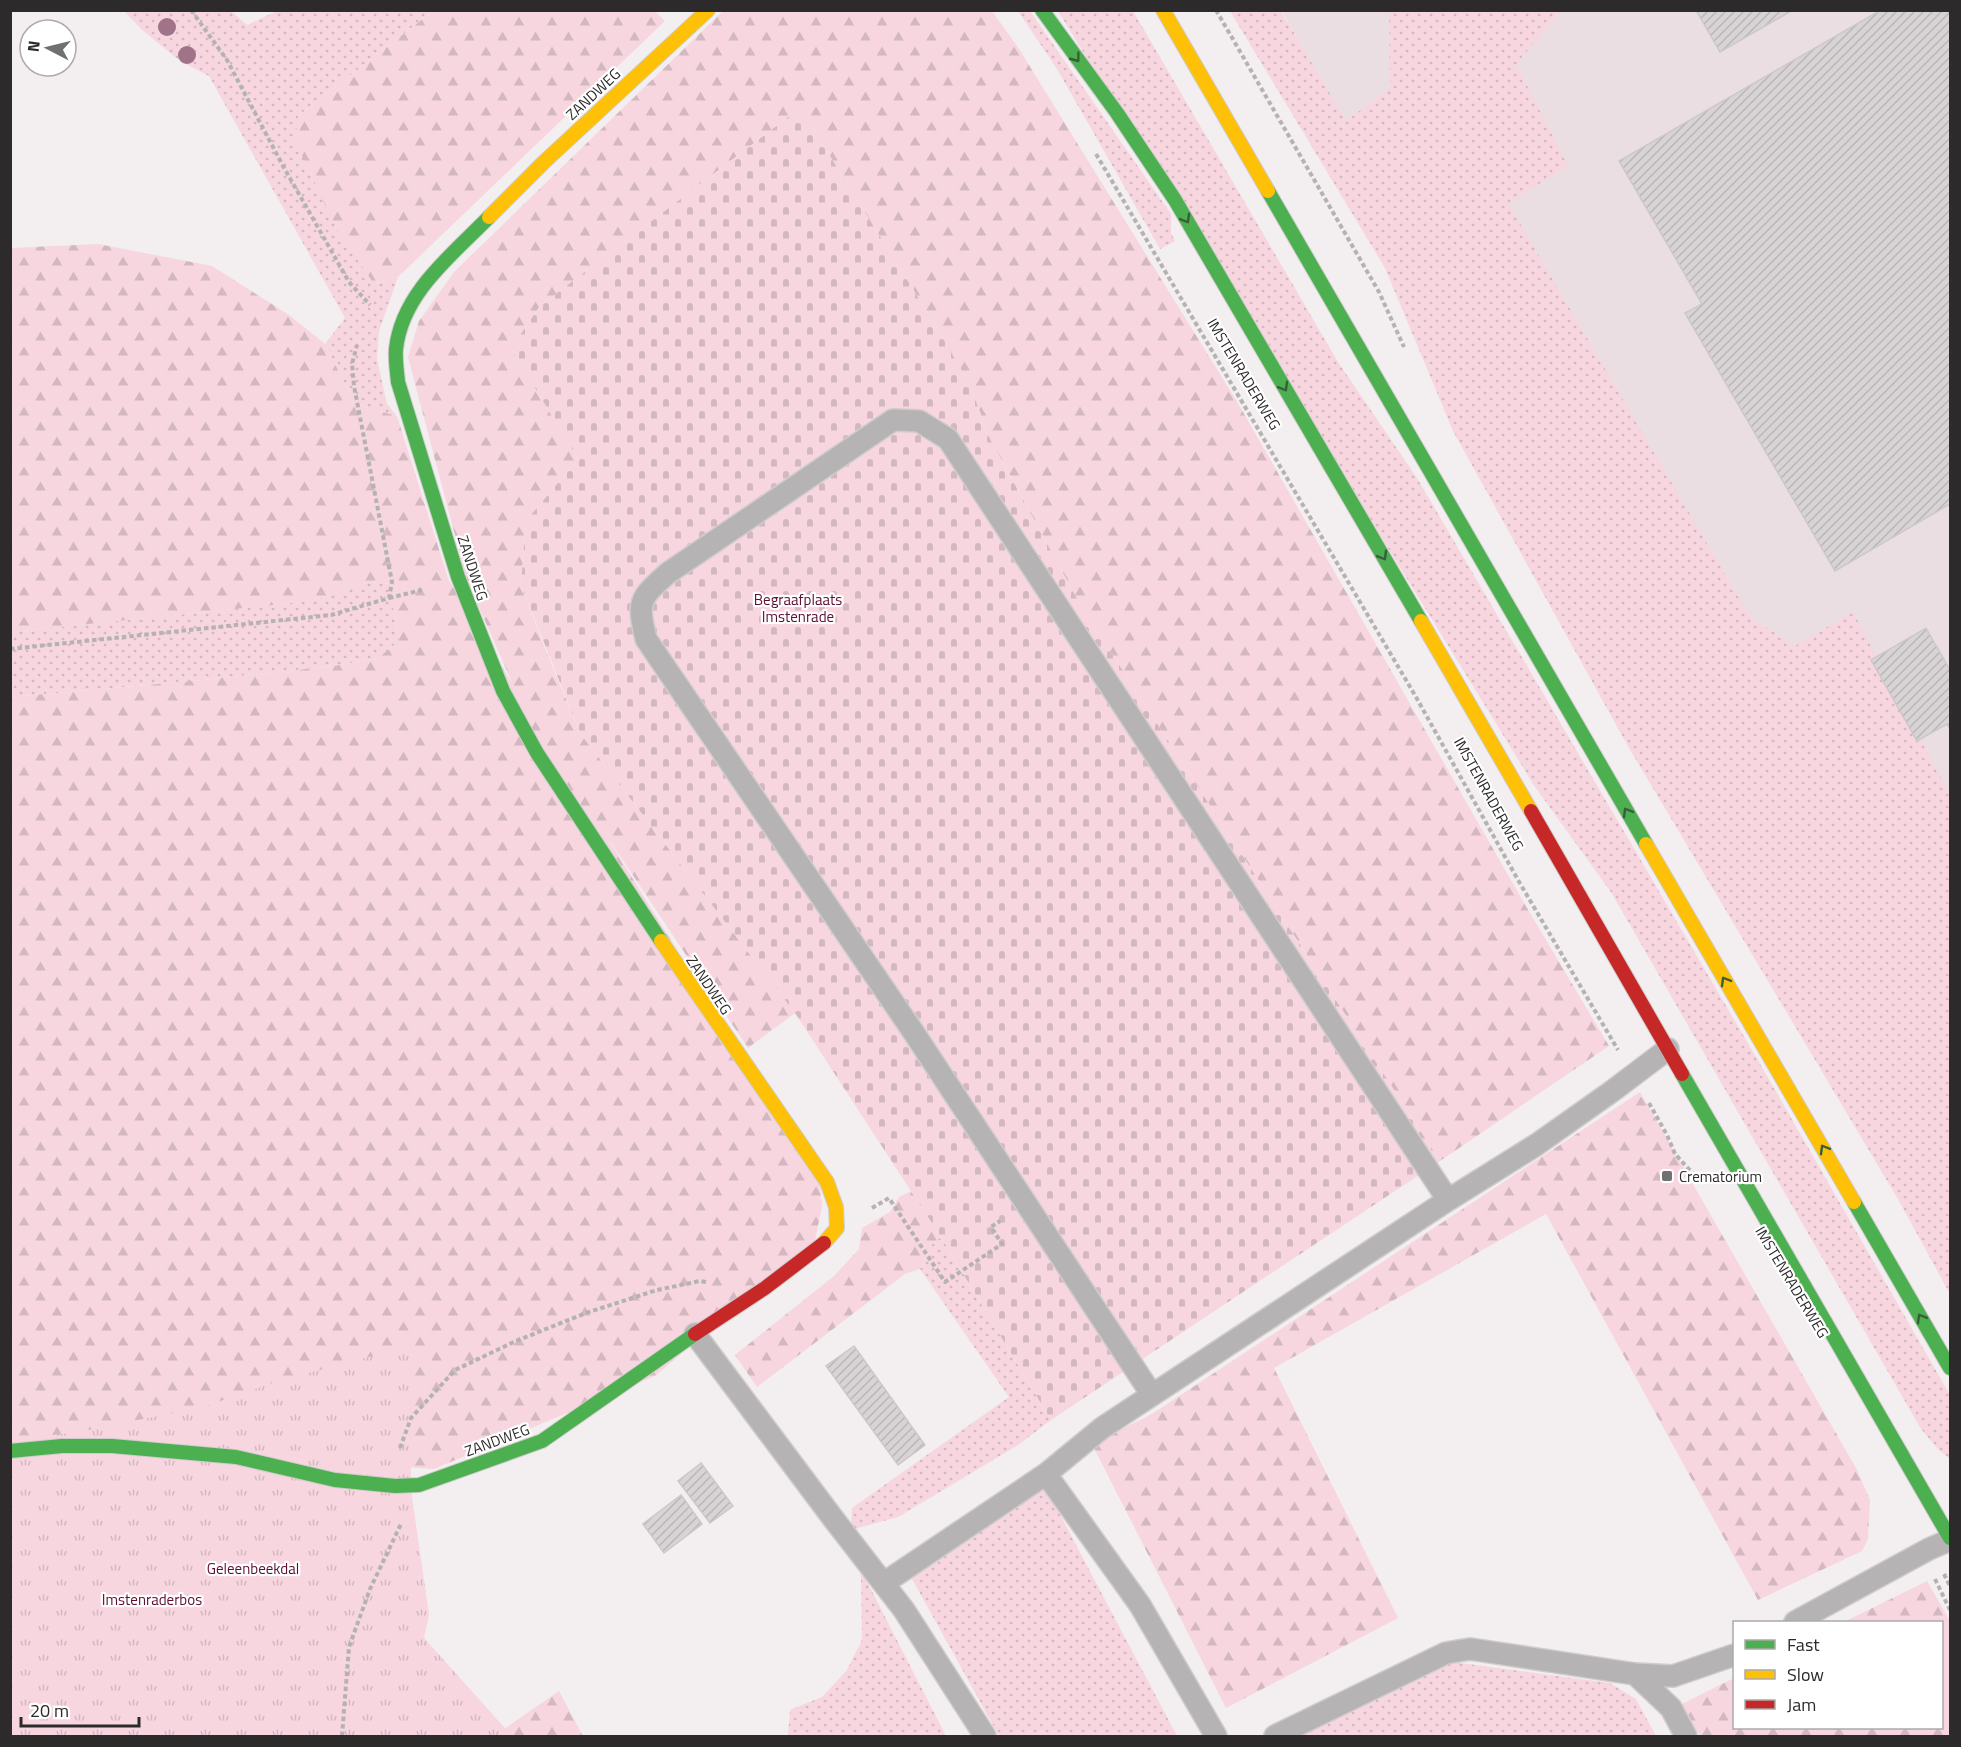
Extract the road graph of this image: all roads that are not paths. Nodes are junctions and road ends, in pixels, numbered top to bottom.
1 (708, 10) edge
2 (1042, 10) edge
3 (1163, 10) edge
4 (1668, 1049) junction
5 (1448, 1200) junction
6 (695, 1334) junction
7 (1950, 1368) edge
8 (1152, 1395) junction
9 (10, 1451) edge
10 (1046, 1474) junction
11 (1950, 1539) edge
12 (884, 1583) junction
13 (1799, 1621) edge
14 (1733, 1655) edge
15 (1635, 1674) junction
16 (985, 1737) edge
17 (1216, 1737) edge
18 (1275, 1737) edge
19 (1686, 1737) edge

1 - 6 street, ZANDWEG
2 -> 4 street, IMSTENRADERWEG
7 -> 3 street
4 - 5 lane
4 - 11 street, IMSTENRADERWEG
5 - 8 lane
5 - 8 lane
6 - 9 street, ZANDWEG
6 - 12 lane
8 - 10 lane
10 - 12 lane
10 - 17 lane
11 - 13 lane
12 - 16 lane
14 - 15 lane
15 - 18 lane
15 - 19 lane

